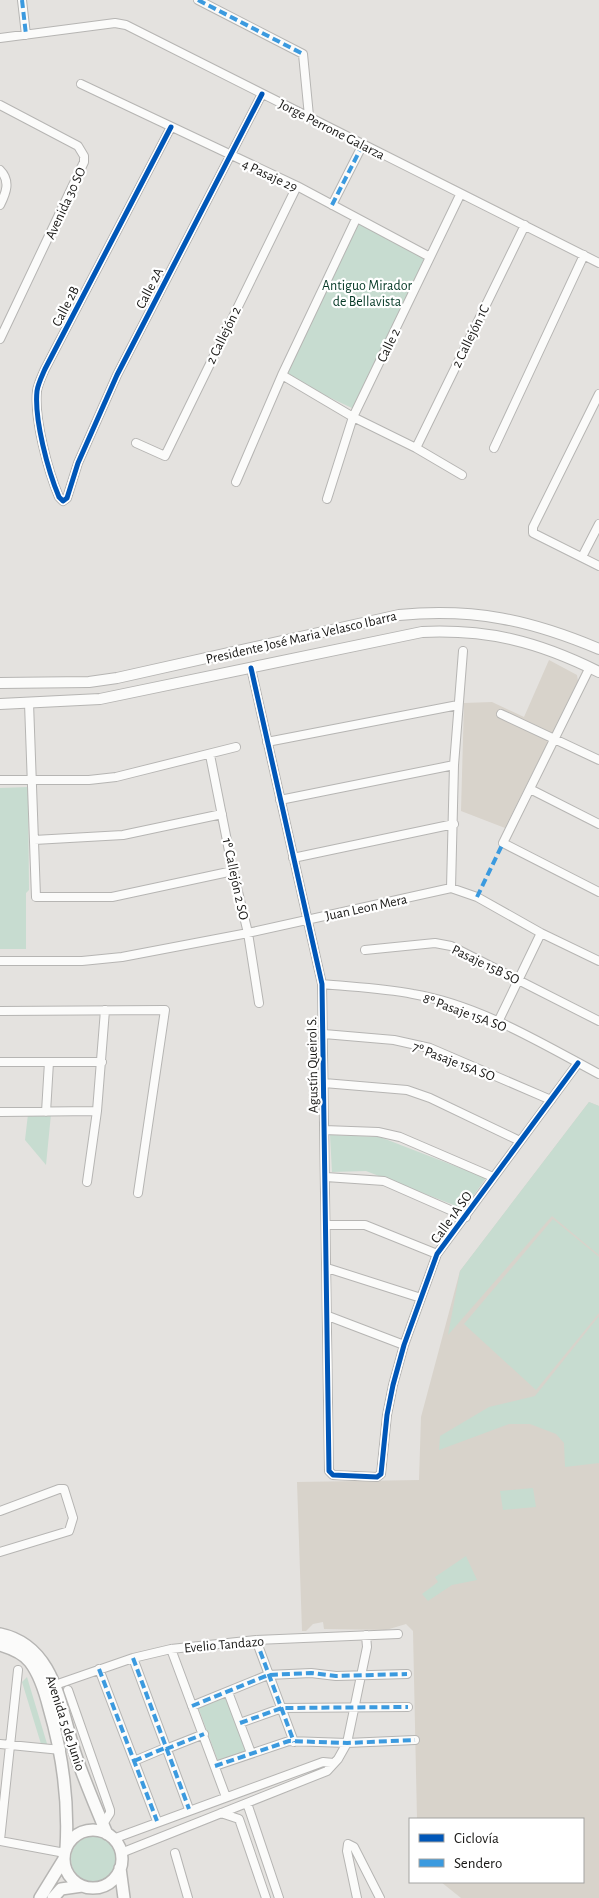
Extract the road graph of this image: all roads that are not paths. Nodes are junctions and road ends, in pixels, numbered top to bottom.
1 (22, 0) edge
2 (198, 0) edge
3 (26, 35) junction
4 (0, 38) edge
5 (81, 84) dead end
6 (262, 94) junction
7 (0, 105) edge
8 (309, 116) junction
9 (171, 127) junction
10 (360, 150) dead end
11 (230, 156) junction
12 (0, 170) edge
13 (296, 186) junction
14 (460, 195) junction
15 (0, 205) edge
16 (332, 205) junction
17 (356, 219) junction
18 (525, 225) junction
19 (584, 256) junction
20 (430, 257) junction
21 (599, 262) edge
22 (0, 339) edge
23 (282, 375) junction
24 (599, 394) edge
25 (353, 417) junction
26 (136, 443) dead end
27 (416, 448) junction
28 (494, 448) dead end
29 (462, 475) dead end
30 (236, 482) dead end
31 (67, 498) joint
32 (327, 499) dead end
33 (599, 524) edge
34 (582, 557) junction
35 (599, 566) edge
36 (599, 650) edge
37 (463, 651) dead end
38 (251, 668) junction
39 (594, 670) edge
40 (152, 671) junction
41 (0, 683) edge
42 (157, 688) junction
43 (29, 703) junction
44 (0, 704) edge
45 (458, 706) junction
46 (501, 714) dead end
47 (554, 738) junction
48 (267, 742) junction
49 (236, 747) dead end
50 (210, 755) junction
51 (599, 760) edge
52 (454, 765) junction
53 (0, 780) edge
54 (32, 780) junction
55 (530, 789) junction
56 (280, 800) junction
57 (222, 814) junction
58 (454, 824) junction
59 (599, 824) edge
60 (34, 840) junction
61 (293, 858) junction
62 (233, 871) junction
63 (451, 888) junction
64 (599, 892) edge
65 (307, 919) junction
66 (248, 933) junction
67 (541, 933) junction
68 (365, 950) dead end
69 (0, 961) edge
70 (599, 961) edge
71 (519, 980) junction
72 (322, 984) junction
73 (259, 1003) dead end
74 (105, 1010) junction
75 (0, 1011) edge
76 (599, 1021) edge
77 (498, 1022) junction
78 (324, 1034) junction
79 (0, 1062) edge
80 (49, 1062) junction
81 (102, 1062) junction
82 (578, 1063) junction
83 (599, 1074) edge
84 (324, 1083) junction
85 (551, 1100) junction
86 (97, 1111) junction
87 (0, 1112) edge
88 (46, 1112) junction
89 (324, 1130) junction
90 (520, 1141) junction
91 (326, 1177) junction
92 (493, 1177) junction
93 (87, 1182) dead end
94 (138, 1193) dead end
95 (466, 1217) junction
96 (327, 1225) junction
97 (438, 1254) junction
98 (327, 1268) junction
99 (421, 1298) junction
100 (328, 1316) junction
101 (404, 1345) junction
102 (381, 1468) joint
103 (0, 1511) edge
104 (0, 1552) edge
105 (0, 1634) edge
106 (398, 1634) dead end
107 (366, 1635) junction
108 (256, 1640) junction
109 (0, 1645) edge
110 (171, 1649) junction
111 (133, 1658) junction
112 (98, 1669) junction
113 (18, 1670) dead end
114 (407, 1674) dead end
115 (268, 1675) junction
116 (362, 1675) junction
117 (55, 1684) junction
118 (68, 1690) dead end
119 (228, 1692) junction
120 (192, 1706) junction
121 (355, 1707) junction
122 (408, 1707) dead end
123 (282, 1708) junction
124 (240, 1723) junction
125 (204, 1734) junction
126 (415, 1740) dead end
127 (294, 1742) junction
128 (346, 1743) junction
129 (0, 1744) edge
130 (9, 1745) junction
131 (166, 1748) junction
132 (61, 1750) junction
133 (250, 1753) junction
134 (134, 1761) junction
135 (334, 1763) junction
136 (215, 1766) junction
137 (96, 1771) junction
138 (83, 1776) junction
139 (226, 1797) junction
140 (247, 1803) junction
141 (189, 1809) junction
142 (221, 1813) junction
143 (157, 1821) junction
144 (107, 1832) junction
145 (0, 1841) edge
146 (121, 1853) junction
147 (174, 1853) dead end
148 (65, 1854) junction
149 (120, 1867) junction
150 (84, 1887) junction
151 (40, 1898) edge
152 (53, 1898) edge
153 (97, 1898) edge
154 (124, 1898) edge
155 (188, 1898) edge
156 (266, 1898) edge
157 (279, 1898) edge
158 (357, 1898) edge
159 (380, 1898) edge

1 - 3 street
2 - 8 street
3 - 4 street, Jorge Perrone Galarza
3 - 6 street, Jorge Perrone Galarza
5 - 9 street, 4 Pasaje 29
6 - 8 street, Jorge Perrone Galarza
6 - 11 street, Calle 2A
7 - 22 street, Avenida 30 SO
8 - 14 street, Jorge Perrone Galarza
9 - 11 street, 4 Pasaje 29
9 - 31 street, Calle 2B
10 - 16 street
11 - 13 street, 4 Pasaje 29
11 - 31 street, Calle 2A
12 - 15 street
13 - 16 street, 4 Pasaje 29
13 - 26 street, 2 Callejón 2
14 - 18 street, Jorge Perrone Galarza
14 - 20 street, Calle 2
16 - 17 street, 4 Pasaje 29
17 - 20 street, 4 Pasaje 29
17 - 23 street
18 - 19 street, Jorge Perrone Galarza
18 - 27 street, 2 Callejón 1C
19 - 21 street, Jorge Perrone Galarza
19 - 28 street
20 - 25 street, Calle 2
23 - 25 street
23 - 30 street
24 - 34 street
25 - 27 street
25 - 32 street, Calle 2
27 - 29 street
33 - 34 street
34 - 35 street
36 - 40 main road, Presidente José Maria Velasco Ibarra
37 - 45 street
38 - 39 main road, Presidente José Maria Velasco Ibarra
38 - 42 main road, Presidente José Maria Velasco Ibarra
38 - 48 street, Agustín Queirol S.
39 - 47 street
40 - 41 main road, Presidente José Maria Velasco Ibarra
40 - 42 main road
42 - 43 main road, Presidente José Maria Velasco Ibarra
43 - 44 main road, Presidente José Maria Velasco Ibarra
43 - 54 street
45 - 48 street
45 - 52 street
46 - 47 street
47 - 51 street
47 - 55 street
48 - 56 street, Agustín Queirol S.
49 - 50 street
50 - 54 street
50 - 57 street, 1º Callejón 2 SO
52 - 56 street
52 - 58 street
53 - 54 street
54 - 60 street
55 - 59 street
55 - 64 street
56 - 61 street, Agustín Queirol S.
57 - 60 street
57 - 62 street, 1º Callejón 2 SO
58 - 61 street
58 - 63 street
60 - 62 street
61 - 65 street, Agustín Queirol S.
62 - 66 street, 1º Callejón 2 SO
63 - 65 street, Juan Leon Mera
63 - 67 street
65 - 66 street, Juan Leon Mera
65 - 72 street, Agustín Queirol S.
66 - 69 street, Juan Leon Mera
66 - 73 street, 1º Callejón 2 SO
67 - 70 street
67 - 71 street
68 - 71 street, Pasaje 15B SO
71 - 76 street, Pasaje 15B SO
71 - 77 street
72 - 77 street, 8º Pasaje 15A SO
72 - 78 street, Agustín Queirol S.
74 - 75 street
74 - 81 street
74 - 94 street
77 - 82 street, 8º Pasaje 15A SO
78 - 84 street, Agustín Queirol S.
78 - 85 street, 7º Pasaje 15A SO
79 - 80 street
80 - 81 street
80 - 88 street
81 - 86 street
82 - 83 street, 8º Pasaje 15A SO
82 - 85 street, Calle 1A SO
84 - 89 street, Agustín Queirol S.
84 - 90 street
85 - 90 street, Calle 1A SO
86 - 88 street
86 - 93 street
87 - 88 street
89 - 91 street, Agustín Queirol S.
89 - 92 street
90 - 92 street, Calle 1A SO
91 - 95 street
91 - 96 street, Agustín Queirol S.
92 - 95 street, Calle 1A SO
95 - 97 street, Calle 1A SO
96 - 97 street
96 - 98 street, Agustín Queirol S.
97 - 99 street, Calle 1A SO
98 - 99 street
98 - 100 street, Agustín Queirol S.
99 - 101 street, Calle 1A SO
100 - 101 street
100 - 102 street, Agustín Queirol S.
101 - 102 street, Calle 1A SO
103 - 104 street
105 - 117 main road, Avenida 5 de Junio
106 - 107 street, Evelio Tandazo
107 - 108 street, Evelio Tandazo
107 - 116 street
108 - 110 street, Evelio Tandazo
108 - 115 street
109 - 132 main road, Avenida 5 de Junio
110 - 111 street, Evelio Tandazo
110 - 120 street
111 - 112 street, Evelio Tandazo
111 - 131 street
112 - 117 street, Evelio Tandazo
112 - 134 street
113 - 130 street
114 - 116 street
115 - 116 street
115 - 119 street
115 - 123 street
116 - 121 street
117 - 138 main road, Avenida 5 de Junio
118 - 137 street
119 - 120 street
119 - 124 street
120 - 125 street
121 - 122 street
121 - 123 street
121 - 128 street
123 - 124 street
123 - 127 street
124 - 133 street
125 - 131 street
125 - 136 street
126 - 128 street
127 - 128 street
127 - 133 street
128 - 135 street
129 - 130 street
130 - 132 street
130 - 145 street
131 - 134 street
131 - 141 street
132 - 148 main road, Avenida 5 de Junio
133 - 136 street
134 - 143 street
135 - 139 street
135 - 140 street
136 - 139 street
137 - 138 street
137 - 144 street
138 - 144 main road, Avenida 5 de Junio
139 - 141 street
140 - 142 street
140 - 157 street
141 - 143 street
142 - 146 street
142 - 156 street
143 - 144 street
144 - 146 main road
144 - 148 main road
145 - 148 street
146 - 149 main road
147 - 155 street
148 - 150 main road
148 - 151 main road
149 - 150 main road
149 - 154 main road
150 - 152 main road
150 - 153 main road
158 - 159 street

